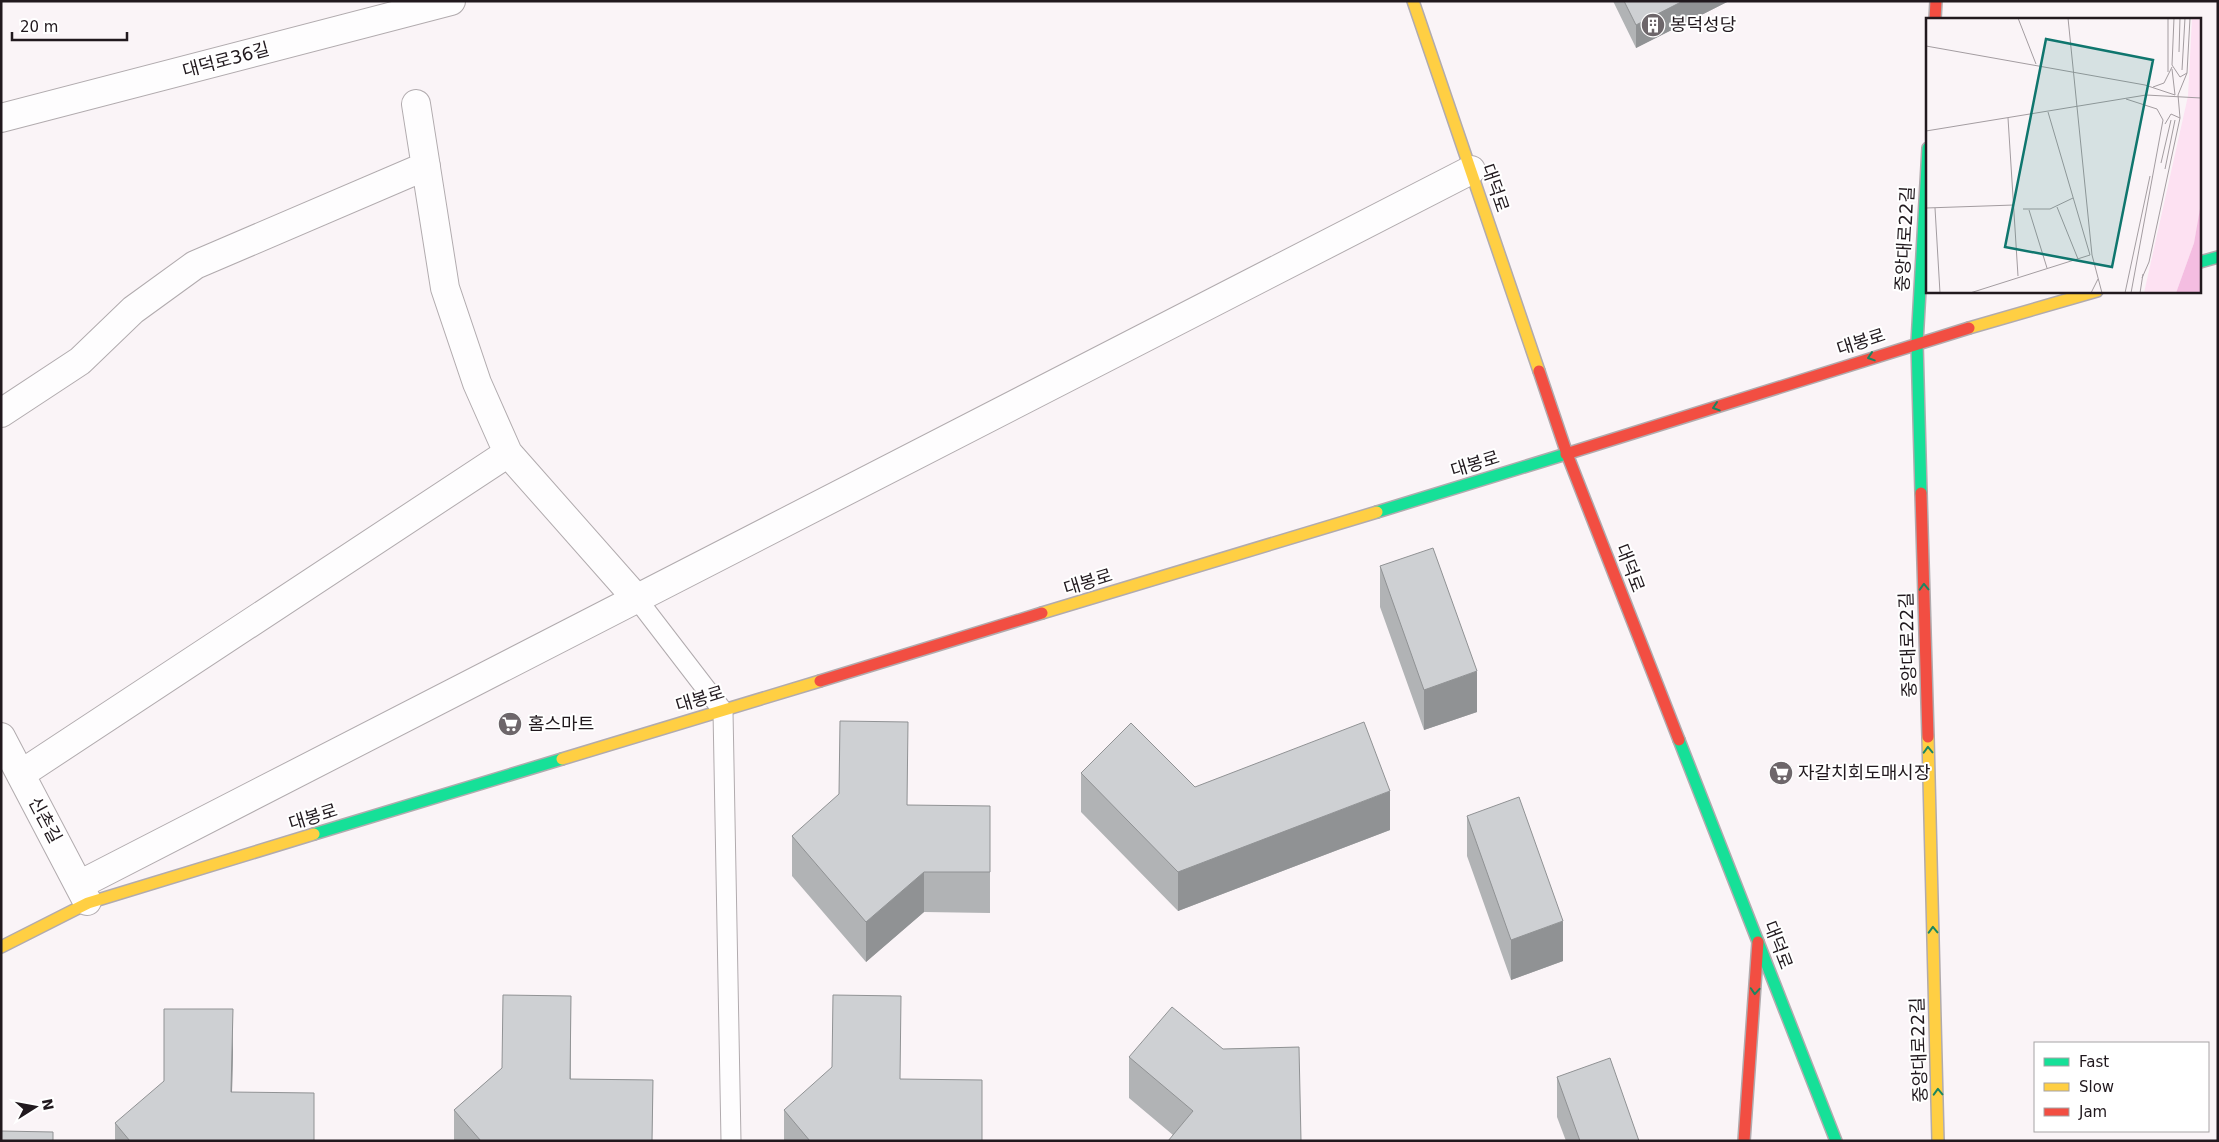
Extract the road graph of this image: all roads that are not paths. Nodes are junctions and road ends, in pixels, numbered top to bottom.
1 (1413, 1) edge
2 (1936, 1) edge
3 (447, 2) edge
4 (1935, 18) edge
5 (416, 104) dead end
6 (1, 118) edge
7 (426, 166) junction
8 (1470, 170) junction
9 (1926, 183) edge
10 (2218, 257) edge
11 (2202, 261) edge
12 (2094, 292) edge
13 (1917, 343) junction
14 (1, 413) edge
15 (508, 452) junction
16 (1567, 454) junction
17 (637, 599) junction
18 (723, 711) junction
19 (1, 736) edge
20 (21, 774) junction
21 (84, 894) junction
22 (1758, 942) junction
23 (1, 947) edge
24 (1938, 1116) junction
25 (1927, 1131) dead end
26 (731, 1141) edge
27 (1744, 1141) edge
28 (1836, 1141) edge
29 (1938, 1141) edge

1 - 8 main road, 대덕로
2 - 4 main road
3 - 6 street, 대덕로36길
5 - 7 street
7 - 14 street
7 - 15 street
8 - 16 main road, 대덕로
8 - 17 street
9 - 13 main road, 중앙대로22길
10 - 11 main road
12 - 13 main road, 대봉로
13 -> 16 main road, 대봉로
24 -> 13 main road, 중앙대로22길
15 - 17 street
15 - 20 street
16 - 18 main road, 대봉로
16 - 22 main road, 대덕로
17 - 18 lane
17 - 21 street
18 - 21 main road, 대봉로
18 - 26 lane
19 - 20 street, 신촌길
20 - 21 street, 신촌길
21 - 23 main road, 대봉로
22 -> 27 main road
22 - 28 main road, 대덕로
24 - 25 main road
24 - 29 main road, 중앙대로22길

